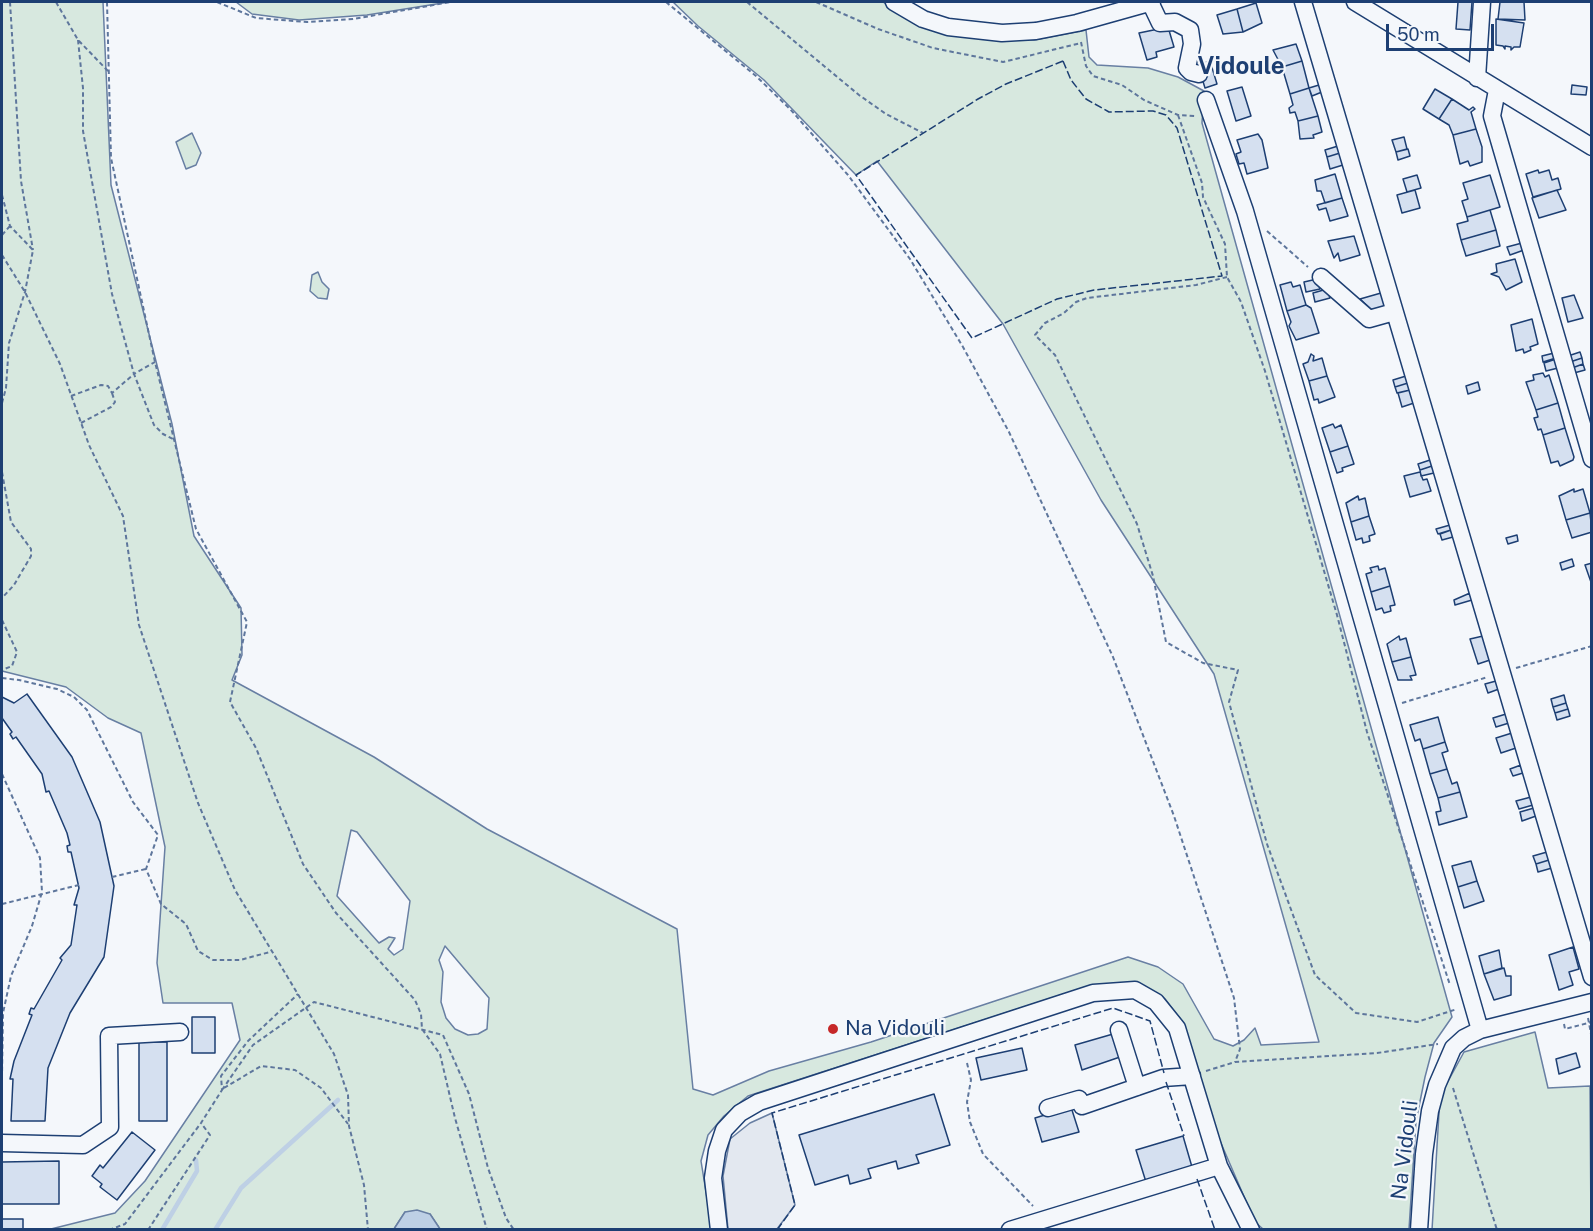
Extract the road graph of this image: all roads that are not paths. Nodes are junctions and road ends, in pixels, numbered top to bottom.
1 (894, 2) edge
2 (1151, 2) edge
3 (1303, 2) edge
4 (1355, 2) edge
5 (1379, 2) edge
6 (1482, 2) edge
7 (1384, 21) junction
8 (1199, 74) dead end
9 (1477, 78) junction
10 (1497, 90) junction
11 (1206, 100) dead end
12 (1592, 147) edge
13 (1321, 277) road end
14 (1394, 312) junction
15 (1592, 459) edge
16 (1592, 976) edge
17 (1588, 1003) edge
18 (1119, 1030) dead end
19 (1480, 1030) junction
20 (180, 1032) dead end
21 (1191, 1076) junction
22 (1137, 1087) junction
23 (1048, 1108) dead end
24 (2, 1143) edge
25 (1219, 1166) junction
26 (719, 1230) edge
27 (1010, 1230) edge
28 (1251, 1230) edge
29 (1419, 1230) edge

1 - 2 street
2 - 8 street
3 - 14 street
4 - 7 street
5 - 7 street
6 - 9 street
7 - 9 street
9 - 10 street
10 - 12 street
10 - 15 street
11 - 19 street
13 - 14 street
14 - 16 street
17 - 19 street
18 - 22 street
19 - 29 street, Na Vidouli
20 - 24 street
21 - 22 street
21 - 25 street
21 - 26 street
22 - 23 street
25 - 27 street
25 - 28 street

